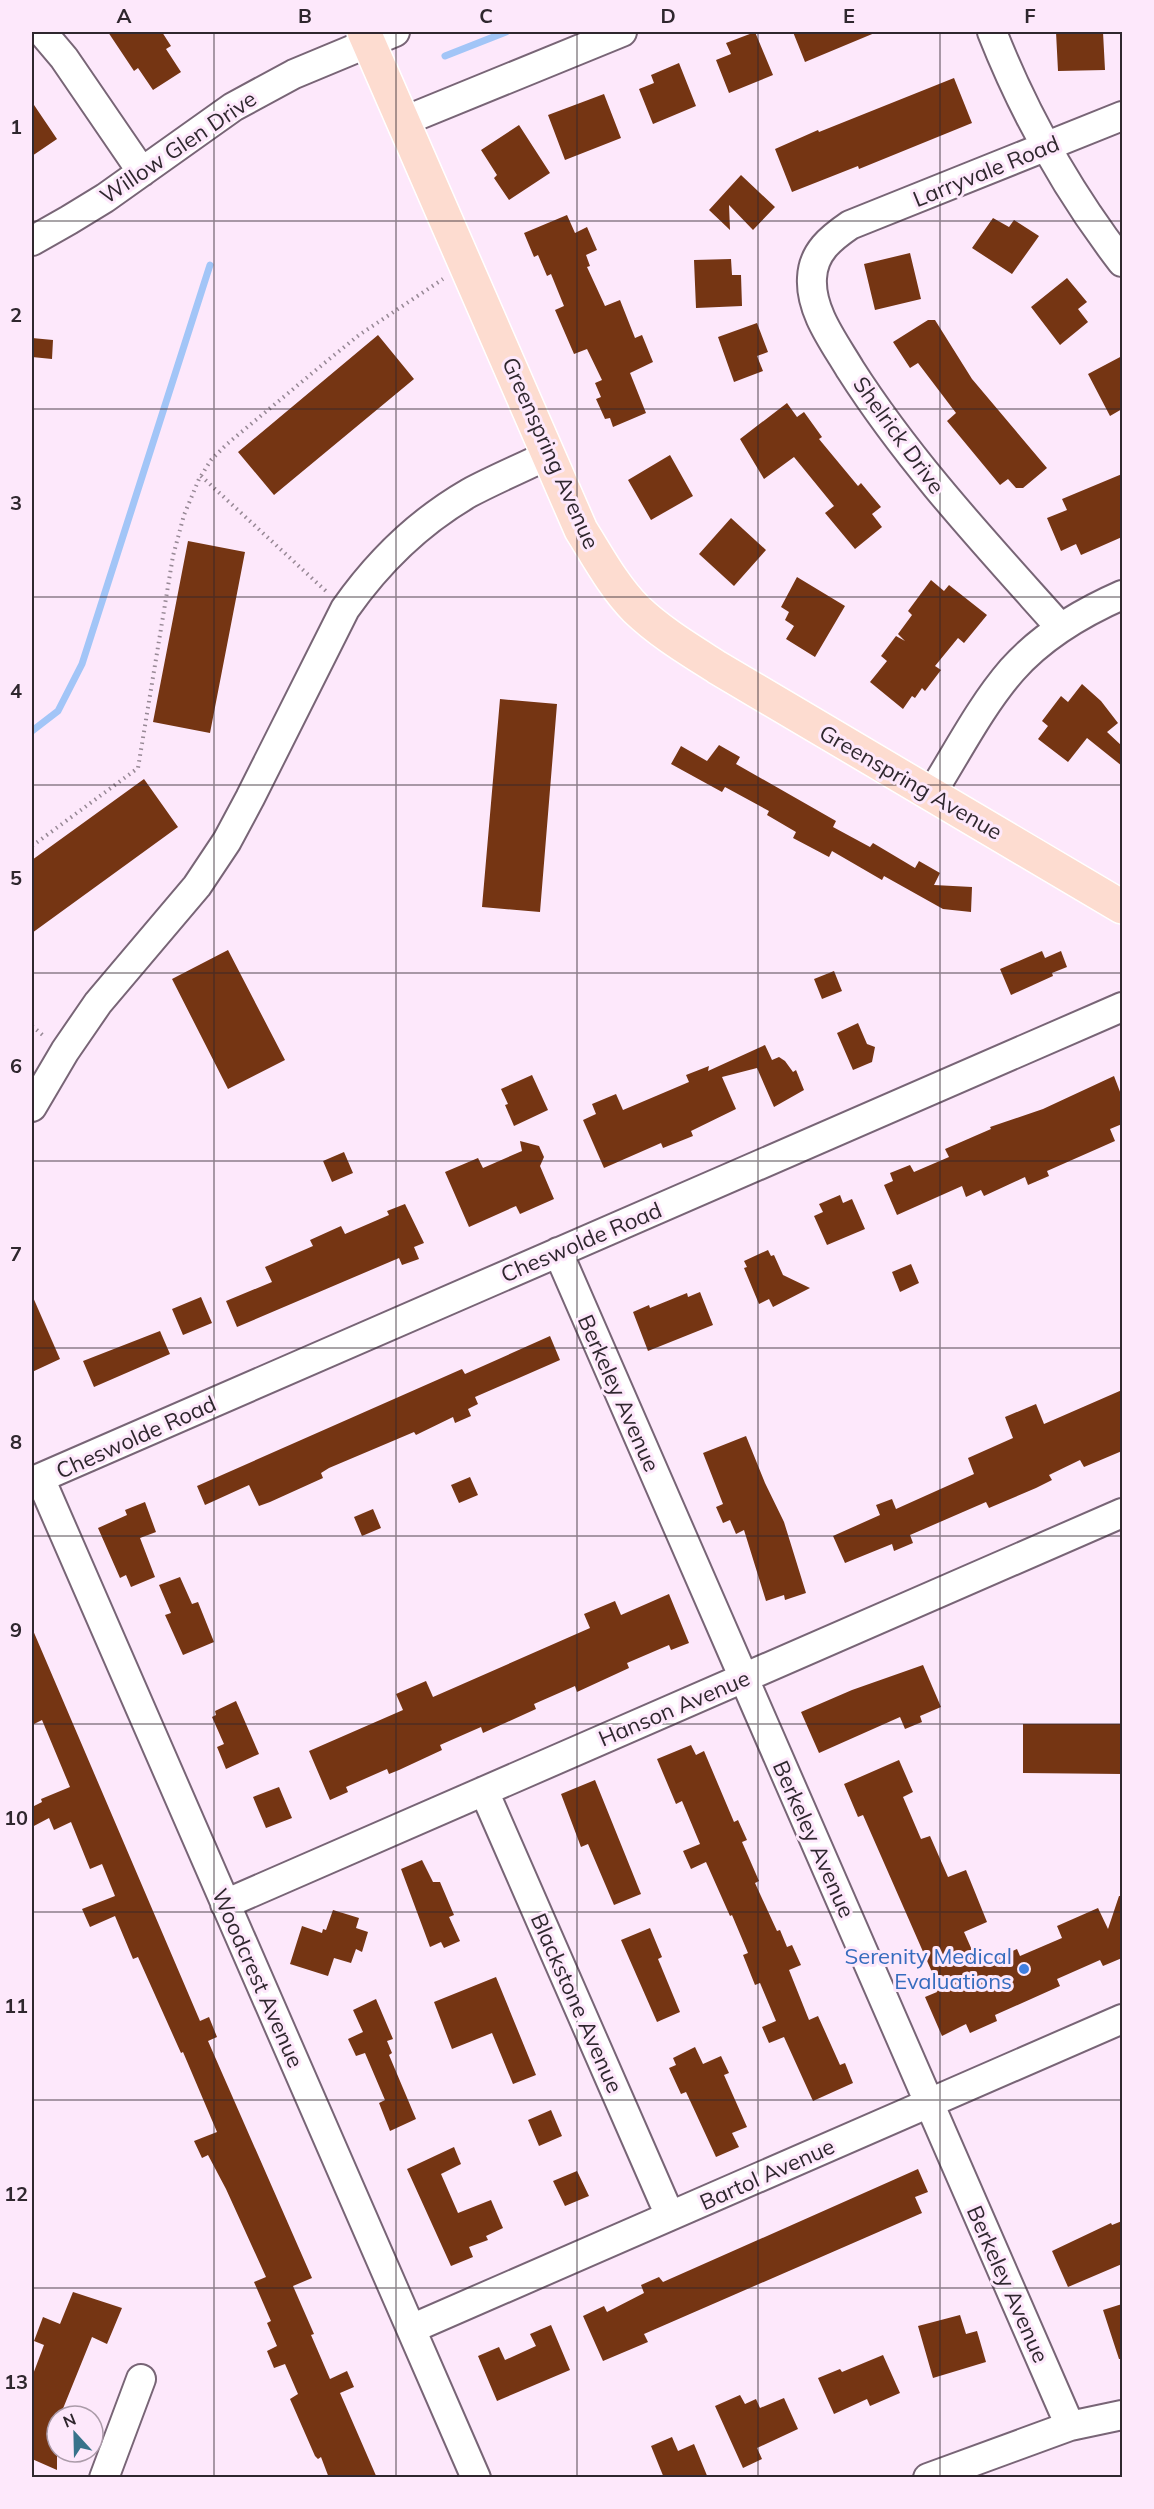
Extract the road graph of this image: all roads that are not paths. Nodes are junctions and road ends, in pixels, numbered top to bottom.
1 (42, 32) edge
2 (622, 32) edge
3 (992, 32) edge
4 (376, 35) edge
5 (1122, 116) edge
6 (404, 121) junction
7 (1047, 147) junction
8 (142, 172) junction
9 (850, 225) joint
10 (32, 241) edge
11 (1122, 262) edge
12 (548, 455) junction
13 (1122, 595) edge
14 (1060, 627) junction
15 (931, 794) junction
16 (1122, 907) edge
17 (1122, 1007) edge
18 (32, 1107) edge
19 (558, 1252) junction
20 (40, 1478) joint
21 (1122, 1512) edge
22 (744, 1678) junction
23 (484, 1791) junction
24 (225, 1904) junction
25 (1122, 2019) edge
26 (929, 2103) junction
27 (670, 2216) junction
28 (411, 2329) junction
29 (141, 2379) dead end
30 (1122, 2415) edge
31 (1070, 2426) junction
32 (104, 2478) edge
33 (476, 2478) edge
34 (928, 2478) edge

1 - 8 street
2 - 6 street
3 - 7 street
4 - 6 main road, Greenspring Avenue
4 - 8 street, Willow Glen Drive
5 - 7 street, Larryvale Road
6 - 12 main road, Greenspring Avenue
7 - 9 street, Larryvale Road
7 - 11 street
8 - 10 street, Willow Glen Drive
9 - 14 street, Shelrick Drive
12 - 15 main road, Greenspring Avenue
12 - 18 street
13 - 14 street
14 - 15 street
15 - 16 main road, Greenspring Avenue
17 - 19 street, Cheswolde Road
19 - 20 street, Cheswolde Road
19 - 22 street, Berkeley Avenue
20 - 24 street, Woodcrest Avenue
21 - 22 street, Hanson Avenue
22 - 23 street, Hanson Avenue
22 - 26 street, Berkeley Avenue
23 - 24 street, Hanson Avenue
23 - 27 street, Blackstone Avenue
24 - 28 street, Woodcrest Avenue
25 - 26 street, Bartol Avenue
26 - 27 street, Bartol Avenue
26 - 31 street, Berkeley Avenue
27 - 28 street, Bartol Avenue
28 - 33 street, Woodcrest Avenue
29 - 32 street
30 - 31 street
31 - 34 street

